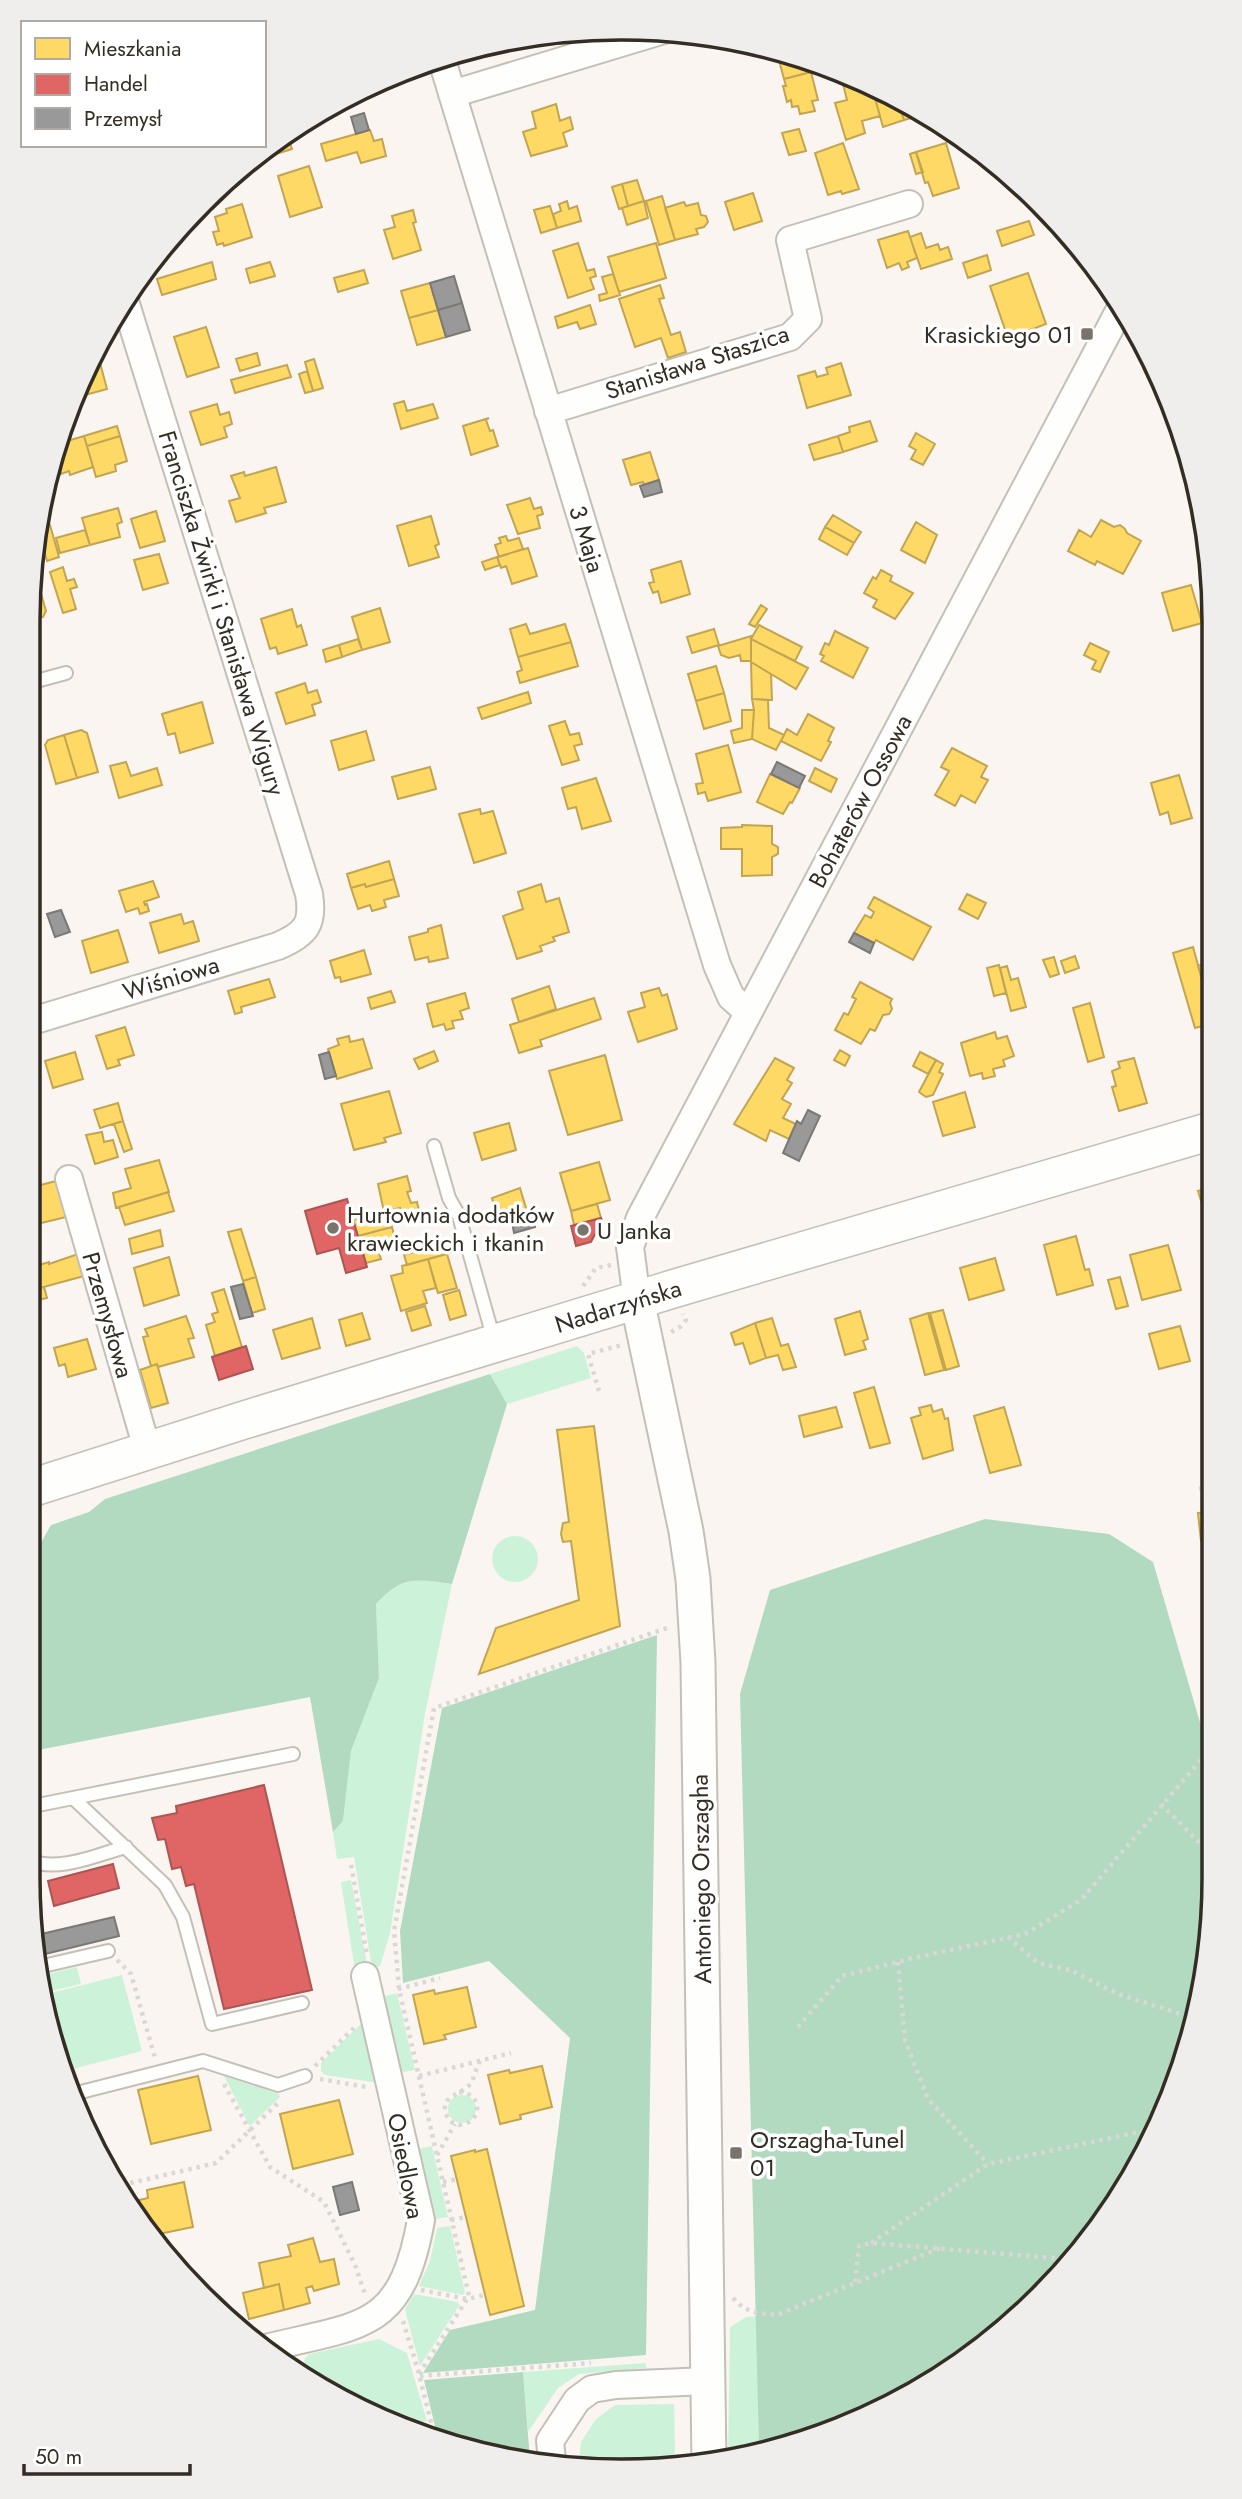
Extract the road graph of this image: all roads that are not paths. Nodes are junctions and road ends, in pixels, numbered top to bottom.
1 (630, 40) edge
2 (444, 68) edge
3 (452, 94) junction
4 (909, 204) dead end
5 (129, 313) edge
6 (1116, 317) edge
7 (548, 411) junction
8 (66, 673) dead end
9 (40, 680) edge
10 (307, 926) joint
11 (748, 1012) junction
12 (40, 1019) edge
13 (1202, 1133) edge
14 (434, 1146) dead end
15 (69, 1179) dead end
16 (637, 1300) junction
17 (495, 1344) junction
18 (148, 1452) junction
19 (40, 1485) edge
20 (293, 1754) dead end
21 (73, 1798) junction
22 (40, 1805) edge
23 (126, 1847) junction
24 (40, 1865) edge
25 (108, 1951) road end
26 (47, 1965) edge
27 (365, 1976) road end
28 (302, 2003) dead end
29 (305, 2076) road end
30 (81, 2092) edge
31 (284, 2351) edge
32 (707, 2381) junction
33 (709, 2452) edge
34 (551, 2455) edge

1 - 3 street
2 - 3 street, 3 Maja
3 - 7 street, 3 Maja
4 - 7 street, Stanisława Staszica
5 - 10 street, Franciszka Żwirki i Stanisława Wigury
6 - 11 street, Bohaterów Ossowa
7 - 11 street, 3 Maja
8 - 9 lane
10 - 12 street, Wiśniowa
11 - 16 street, Bohaterów Ossowa
13 - 16 main road, Nadarzyńska
14 - 17 lane
15 - 18 street, Przemysłowa
16 - 17 main road, Nadarzyńska
16 - 32 street, Antoniego Orszagha
17 - 18 main road, Nadarzyńska
18 - 19 main road, Nadarzyńska
20 - 21 lane
21 - 22 lane
21 - 23 lane
23 - 24 lane
23 - 28 lane
25 - 26 lane
27 - 31 street, Osiedlowa
29 - 30 lane
32 - 33 street, Antoniego Orszagha
32 - 34 street

